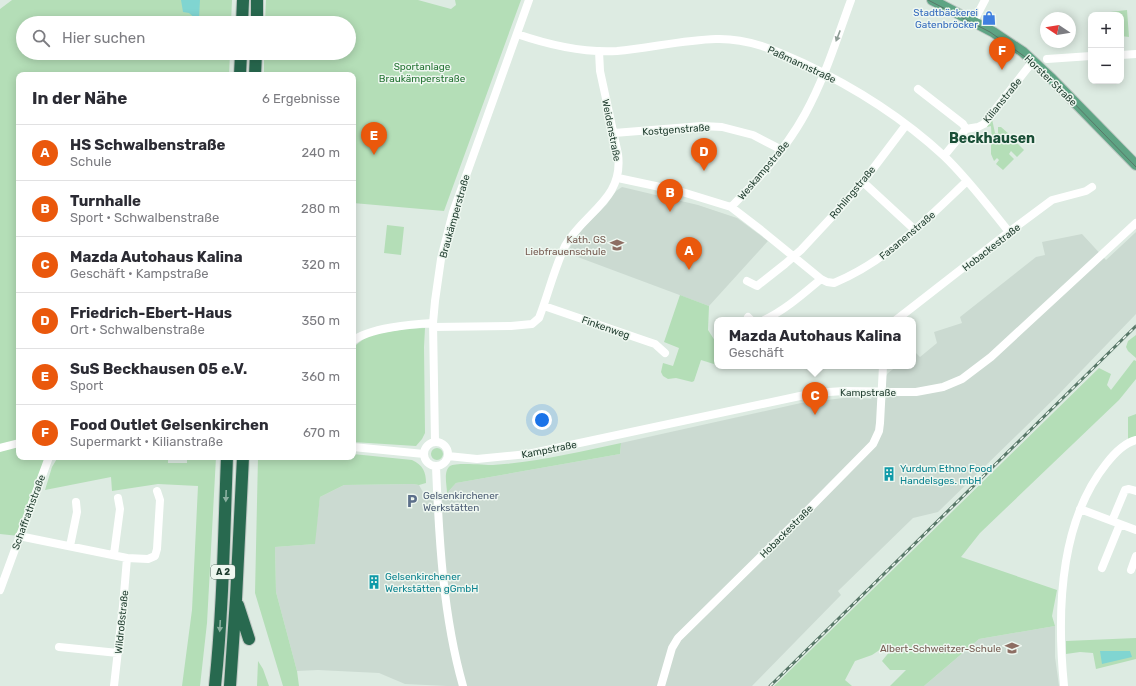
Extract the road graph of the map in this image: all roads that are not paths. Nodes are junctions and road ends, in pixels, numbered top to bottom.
1 (243, 0) edge
2 (257, 0) edge
3 (529, 0) edge
4 (851, 0) edge
5 (932, 0) edge
6 (985, 0) edge
7 (242, 16) edge
8 (257, 16) edge
9 (974, 21) junction
10 (517, 34) junction
11 (599, 51) junction
12 (1136, 54) edge
13 (1124, 55) edge
14 (1088, 56) edge
15 (1048, 58) dead end
16 (241, 60) edge
17 (256, 60) edge
18 (1033, 61) junction
19 (240, 72) edge
20 (255, 72) edge
21 (824, 73) junction
22 (918, 89) dead end
23 (906, 125) junction
24 (966, 129) junction
25 (614, 133) junction
26 (782, 150) junction
27 (944, 156) junction
28 (1135, 162) edge
29 (618, 178) junction
30 (966, 181) junction
31 (863, 182) junction
32 (1092, 187) dead end
33 (731, 207) junction
34 (1136, 223) edge
35 (916, 230) junction
36 (1009, 232) junction
37 (793, 256) junction
38 (821, 279) junction
39 (747, 281) dead end
40 (544, 306) junction
41 (769, 317) edge
42 (900, 317) edge
43 (433, 325) junction
44 (356, 338) edge
45 (665, 353) dead end
46 (883, 369) edge
47 (882, 392) junction
48 (1136, 440) edge
49 (435, 442) junction
50 (16, 444) edge
51 (356, 447) edge
52 (0, 448) edge
53 (424, 454) junction
54 (448, 456) junction
55 (48, 460) edge
56 (227, 460) edge
57 (243, 460) edge
58 (436, 467) junction
59 (157, 491) dead end
60 (1136, 491) edge
61 (118, 498) dead end
62 (76, 502) dead end
63 (1080, 508) junction
64 (1116, 522) junction
65 (1136, 530) edge
66 (19, 536) junction
67 (70, 546) junction
68 (114, 554) junction
69 (1136, 556) edge
70 (127, 558) junction
71 (1102, 568) dead end
72 (1131, 570) dead end
73 (0, 590) edge
74 (236, 599) junction
75 (249, 638) dead end
76 (59, 647) dead end
77 (118, 653) junction
78 (114, 686) edge
79 (215, 686) edge
80 (230, 686) edge
81 (463, 686) edge
82 (661, 686) edge
83 (1064, 686) edge

1 - 7 highway
2 - 8 highway
3 - 10 street, Braukämperstraße
4 -> 21 street, Weskampstraße
5 - 9 main road, Horster Straße
6 - 9 street
9 - 18 main road, Horster Straße
10 - 11 street, Paßmannstraße
10 - 43 street, Braukämperstraße
11 - 21 street, Paßmannstraße
11 - 25 street, Weidenstraße
12 - 13 street
14 - 15 street
16 - 19 highway
17 - 20 highway
18 - 24 street, Kilianstraße
18 - 28 main road, Horster Straße
21 - 23 street, Paßmannstraße
21 - 26 street, Weskampstraße
22 - 24 street
23 - 27 street, Paßmannstraße
23 - 31 street, Rohlingstraße
24 - 27 street
25 - 26 street, Kostgenstraße
25 - 29 street, Weidenstraße
26 - 33 street, Weskampstraße
27 - 30 street, Paßmannstraße
29 - 33 street
29 - 40 street, Weidenstraße
30 - 35 street, Fasanenstraße
30 - 36 street, Paßmannstraße
31 - 35 street
31 - 37 street, Rohlingstraße
32 - 36 street, Hobackestraße
33 - 37 street
34 - 47 street, Kampstraße
35 - 38 street, Fasanenstraße
36 - 42 street, Hobackestraße
37 - 38 street
37 - 39 street, Rohlingstraße
38 - 41 street
40 - 43 street, Weidenstraße
40 - 45 street, Finkenweg
43 - 44 street
43 - 49 street, Braukämperstraße
46 - 47 street, Hobackestraße
47 - 54 street, Kampstraße
47 - 82 street, Hobackestraße
48 - 63 street
49 - 53 street
49 - 54 street
50 - 52 street
51 - 53 street
53 - 58 street
54 - 58 street
55 - 66 street, Schaffrathstraße
56 -> 79 highway, A 2
57 - 74 highway, A 2
58 - 81 street
59 - 70 street
60 - 64 street
61 - 68 street
62 - 67 street
63 - 64 street
63 - 83 street
64 - 65 street
64 - 71 street
66 - 67 street
66 - 73 street, Schaffrathstraße
67 - 68 street
68 - 70 street
69 - 72 street
70 - 77 street, Wildroßstraße
74 - 75 highway
74 - 80 highway, A 2
76 - 77 street
77 - 78 street, Wildroßstraße

